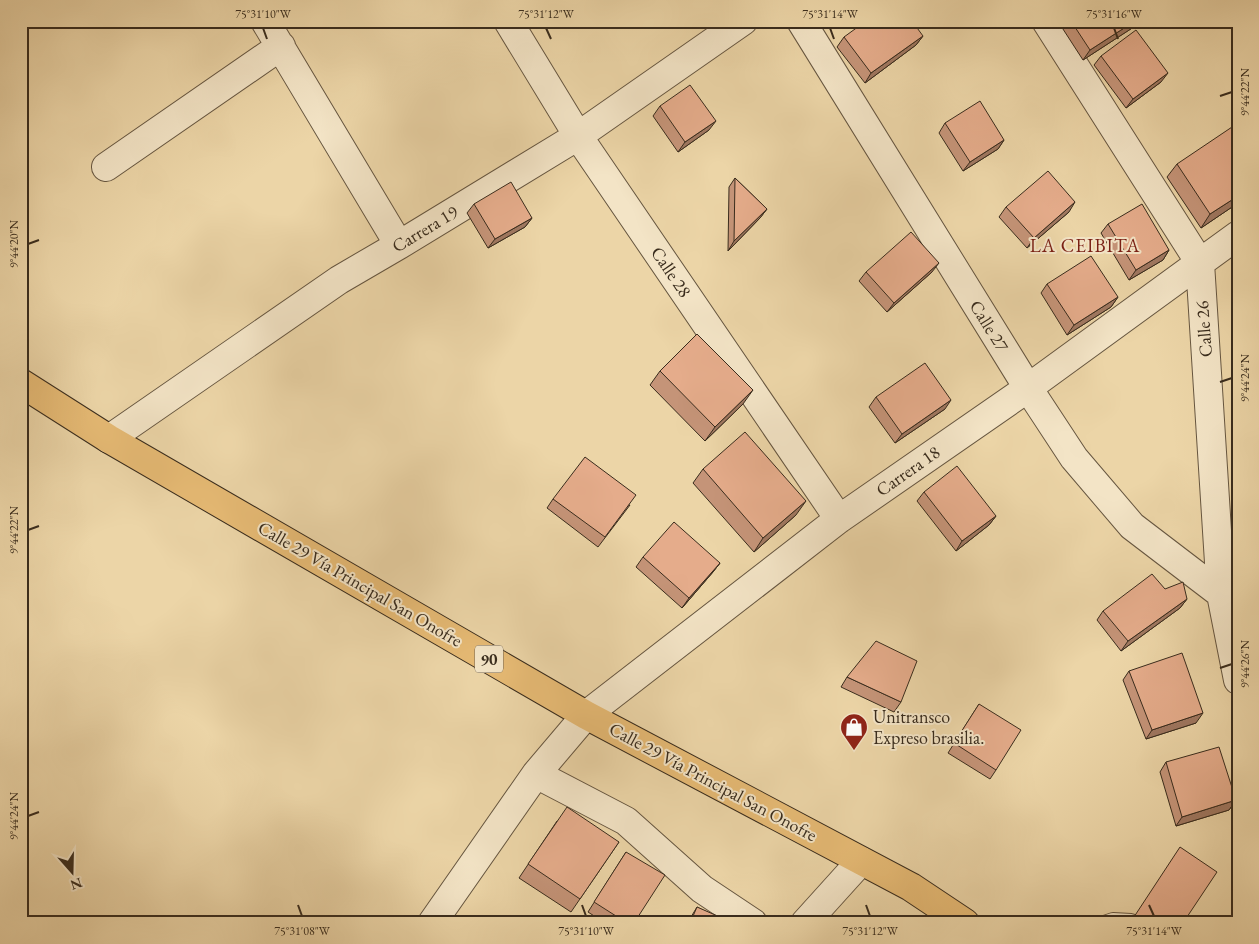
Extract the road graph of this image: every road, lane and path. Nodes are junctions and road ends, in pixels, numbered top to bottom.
1 (265, 21) edge
2 (508, 21) edge
3 (743, 21) edge
4 (801, 21) edge
5 (1046, 21) edge
6 (281, 46) junction
7 (578, 136) junction
8 (106, 168) dead end
9 (1238, 235) edge
10 (399, 245) junction
11 (1200, 263) junction
12 (21, 383) edge
13 (1028, 388) junction
14 (109, 439) junction
15 (839, 519) junction
16 (1221, 594) junction
17 (1238, 680) edge
18 (586, 715) junction
19 (536, 774) junction
20 (861, 861) junction
21 (1131, 921) edge
22 (961, 922) edge
23 (432, 923) edge
24 (753, 923) edge
25 (805, 923) edge
26 (1104, 923) edge

1 - 6 street
2 - 7 street, Calle 28
3 - 7 street, Carrera 19
4 - 13 street, Calle 27
5 - 11 street, Calle 26
6 - 8 street
6 - 10 street
7 - 10 street, Carrera 19
7 - 15 street, Calle 28
9 - 11 street, Carrera 18
10 - 14 street, Carrera 19
11 - 13 street, Carrera 18
11 - 16 street, Calle 26
12 - 14 main road, Calle 29 Vía Principal San Onofre / 90
13 - 15 street, Carrera 18
13 - 16 street, Calle 27
14 - 18 main road, Calle 29 Vía Principal San Onofre / 90
15 - 18 street, Carrera 18
16 - 17 street, Calle 26
18 - 19 street, Carrera 18
18 - 20 main road, Calle 29 Vía Principal San Onofre / 90
19 - 23 street, Carrera 18
19 - 24 street
20 - 22 main road, Calle 29 Vía Principal San Onofre / 90
20 - 25 street
21 - 26 lane

